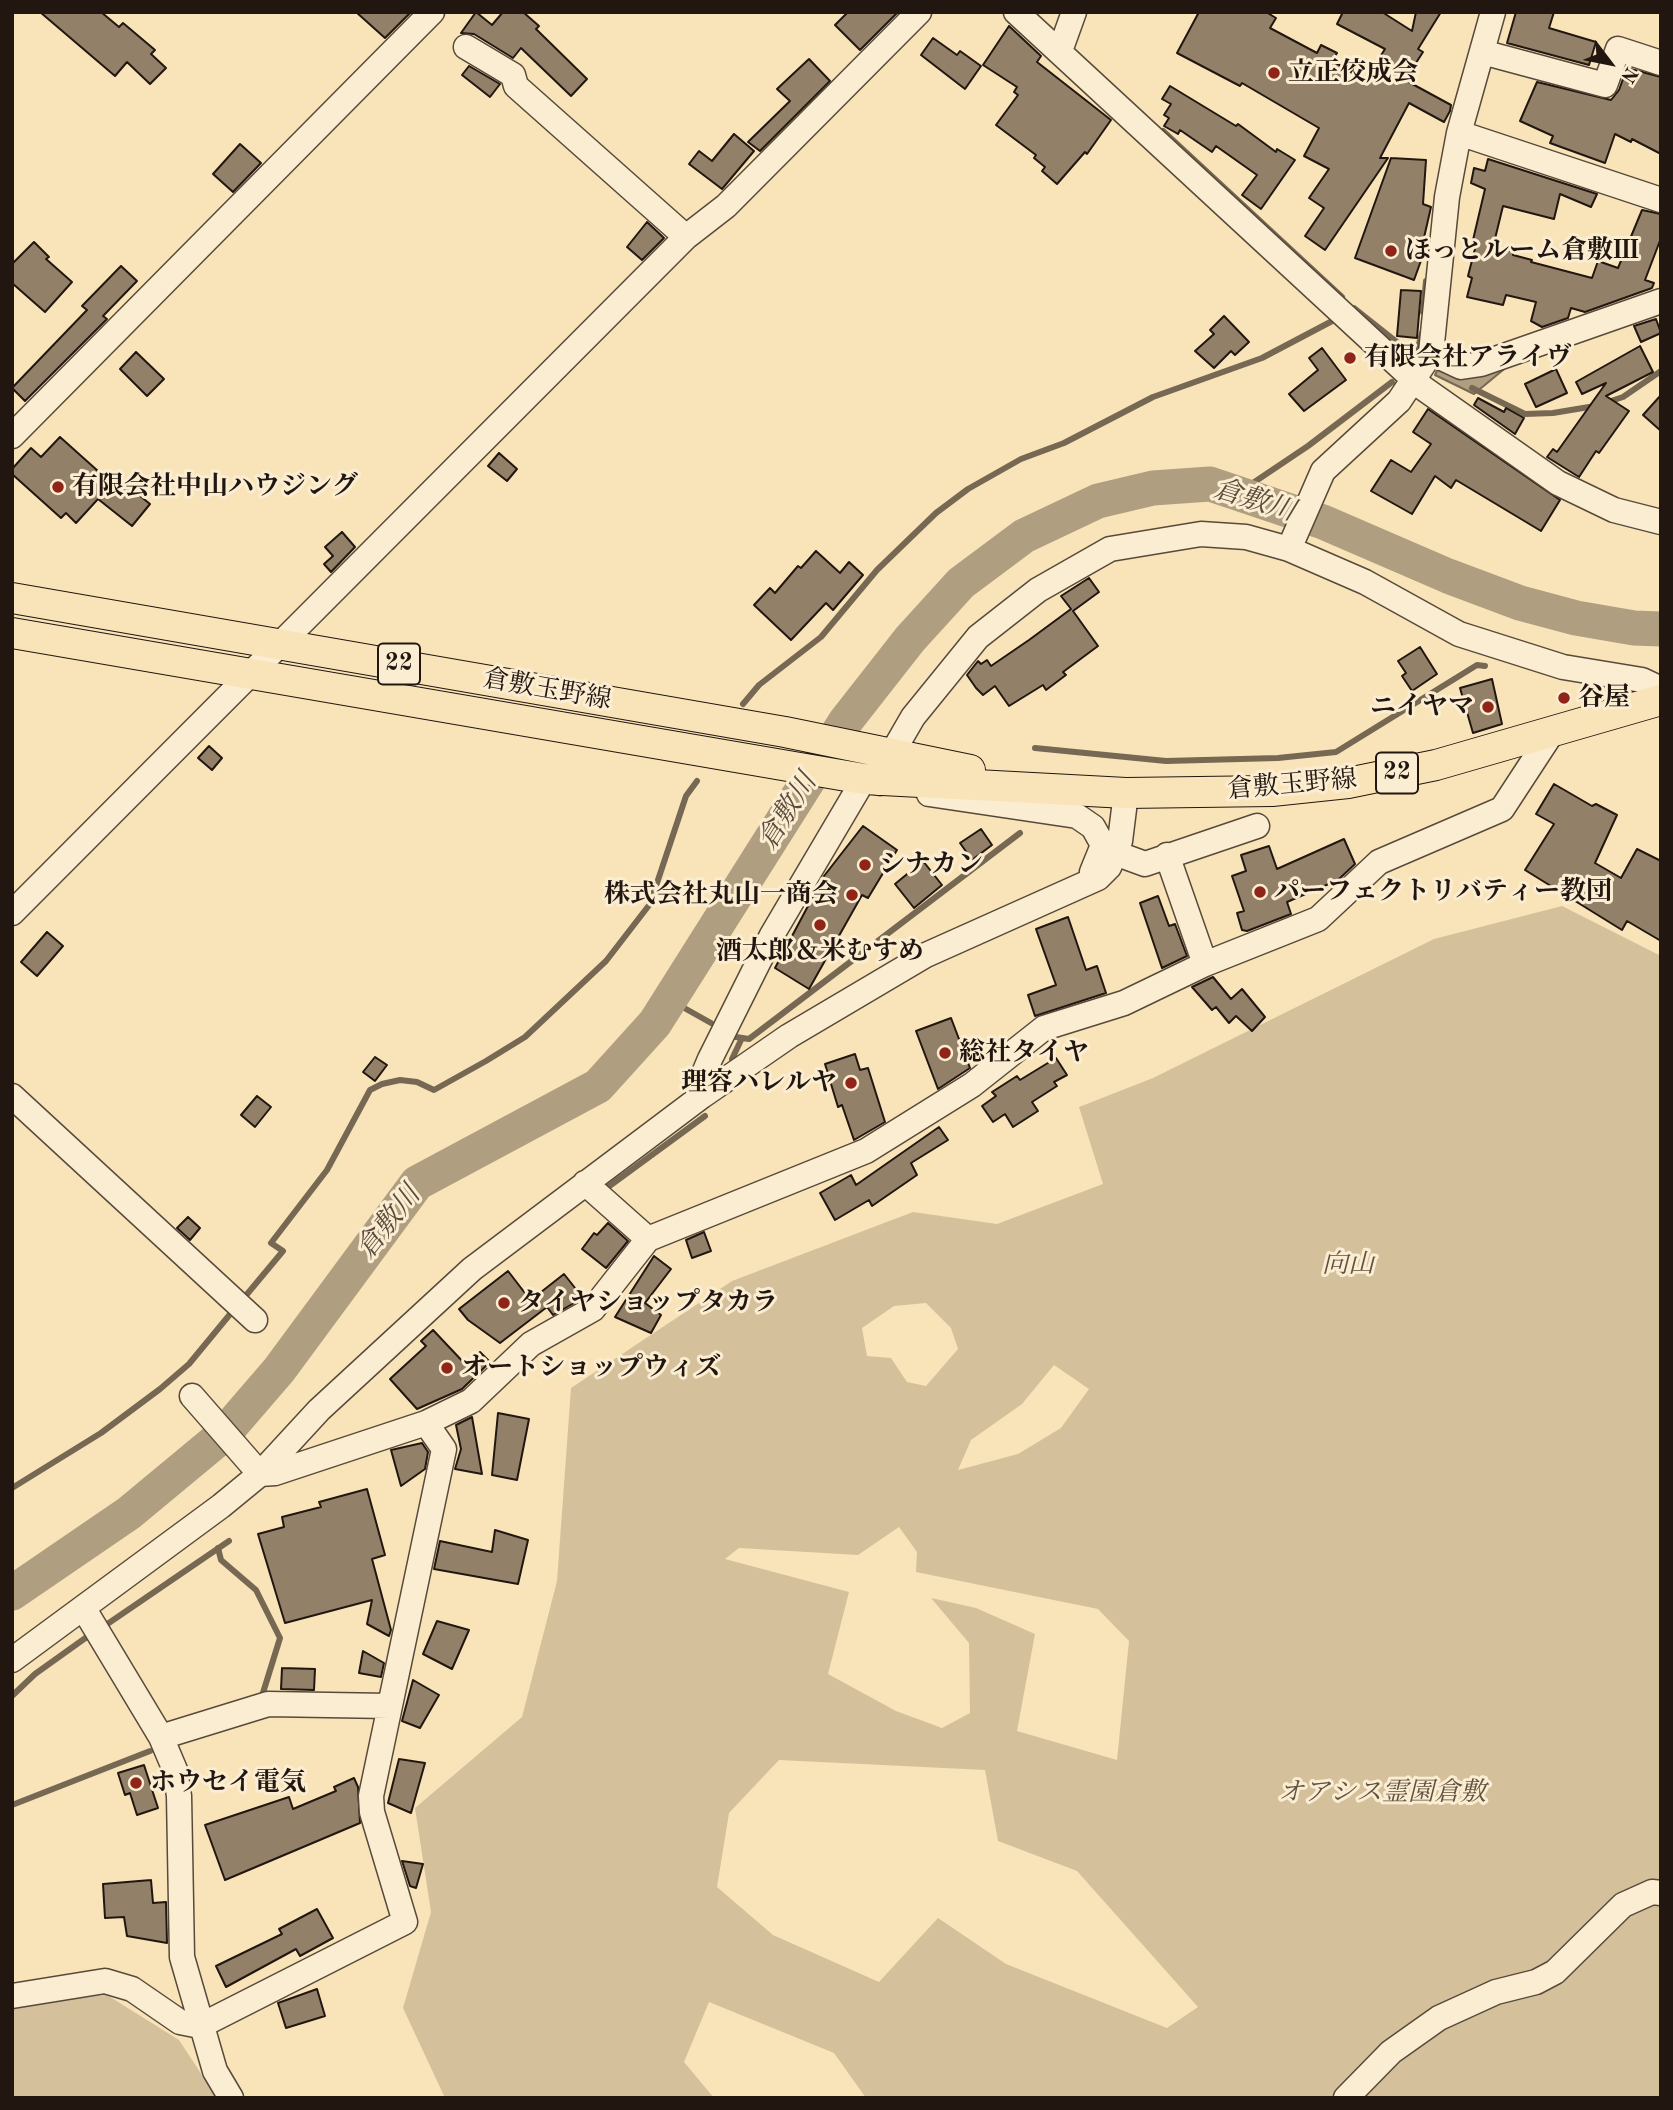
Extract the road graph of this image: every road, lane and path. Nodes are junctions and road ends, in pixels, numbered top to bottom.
1 (432, 12) edge
2 (919, 12) edge
3 (1016, 12) edge
4 (1074, 12) edge
5 (1493, 12) edge
6 (1063, 45) junction
7 (466, 47) dead end
8 (1482, 52) junction
9 (1661, 63) edge
10 (1459, 132) junction
11 (1661, 200) edge
12 (687, 237) junction
13 (1661, 301) edge
14 (1431, 354) junction
15 (1416, 380) junction
16 (12, 436) edge
17 (1661, 522) edge
18 (1290, 545) junction
19 (12, 598) edge
20 (12, 634) edge
21 (282, 644) junction
22 (251, 676) junction
23 (1661, 689) edge
24 (1661, 700) edge
25 (1553, 731) junction
26 (884, 753) junction
27 (864, 779) junction
28 (1080, 791) junction
29 (1126, 793) junction
30 (1257, 825) dead end
31 (1115, 853) junction
32 (1167, 855) junction
33 (1083, 887) junction
34 (12, 913) edge
35 (1205, 964) junction
36 (12, 1096) edge
37 (702, 1096) junction
38 (585, 1183) junction
39 (648, 1239) junction
40 (244, 1311) dead end
41 (193, 1398) dead end
42 (426, 1423) junction
43 (254, 1467) junction
44 (93, 1624) junction
45 (12, 1660) edge
46 (389, 1706) junction
47 (160, 1737) junction
48 (1661, 1893) edge
49 (12, 1996) edge
50 (200, 2026) junction
51 (231, 2098) edge
52 (1346, 2098) edge

1 - 16 street
2 - 12 street
3 - 6 street
4 - 6 street
5 - 8 street
6 - 15 street
7 - 12 street
8 - 9 street
8 - 10 street
10 - 11 street
10 - 14 street
12 - 21 street
13 - 14 street
14 - 15 street
15 - 17 street
15 - 18 street
18 - 23 street
18 - 26 street
19 - 21 main road, 倉敷玉野線 / 22
20 - 22 main road, 倉敷玉野線 / 22
21 - 22 street
21 - 26 main road, 倉敷玉野線 / 22
22 - 27 main road, 倉敷玉野線 / 22
22 - 34 street
24 - 25 main road, 倉敷玉野線 / 22
25 - 29 main road, 倉敷玉野線 / 22
25 - 35 street
26 - 28 main road, 倉敷玉野線 / 22
27 - 28 main road, 倉敷玉野線 / 22
27 - 33 street
27 - 37 street
28 - 29 main road, 倉敷玉野線 / 22
29 - 31 street
30 - 32 street
31 - 32 street
31 - 33 street
32 - 35 street
33 - 37 street
35 - 39 street
36 - 40 street
37 - 38 street
38 - 39 street
38 - 43 street
39 - 42 street
41 - 43 street
42 - 43 street
42 - 46 street
43 - 44 street
44 - 45 street
44 - 47 street
46 - 47 street
46 - 50 street
47 - 50 street
48 - 52 street
49 - 50 street
50 - 51 street

